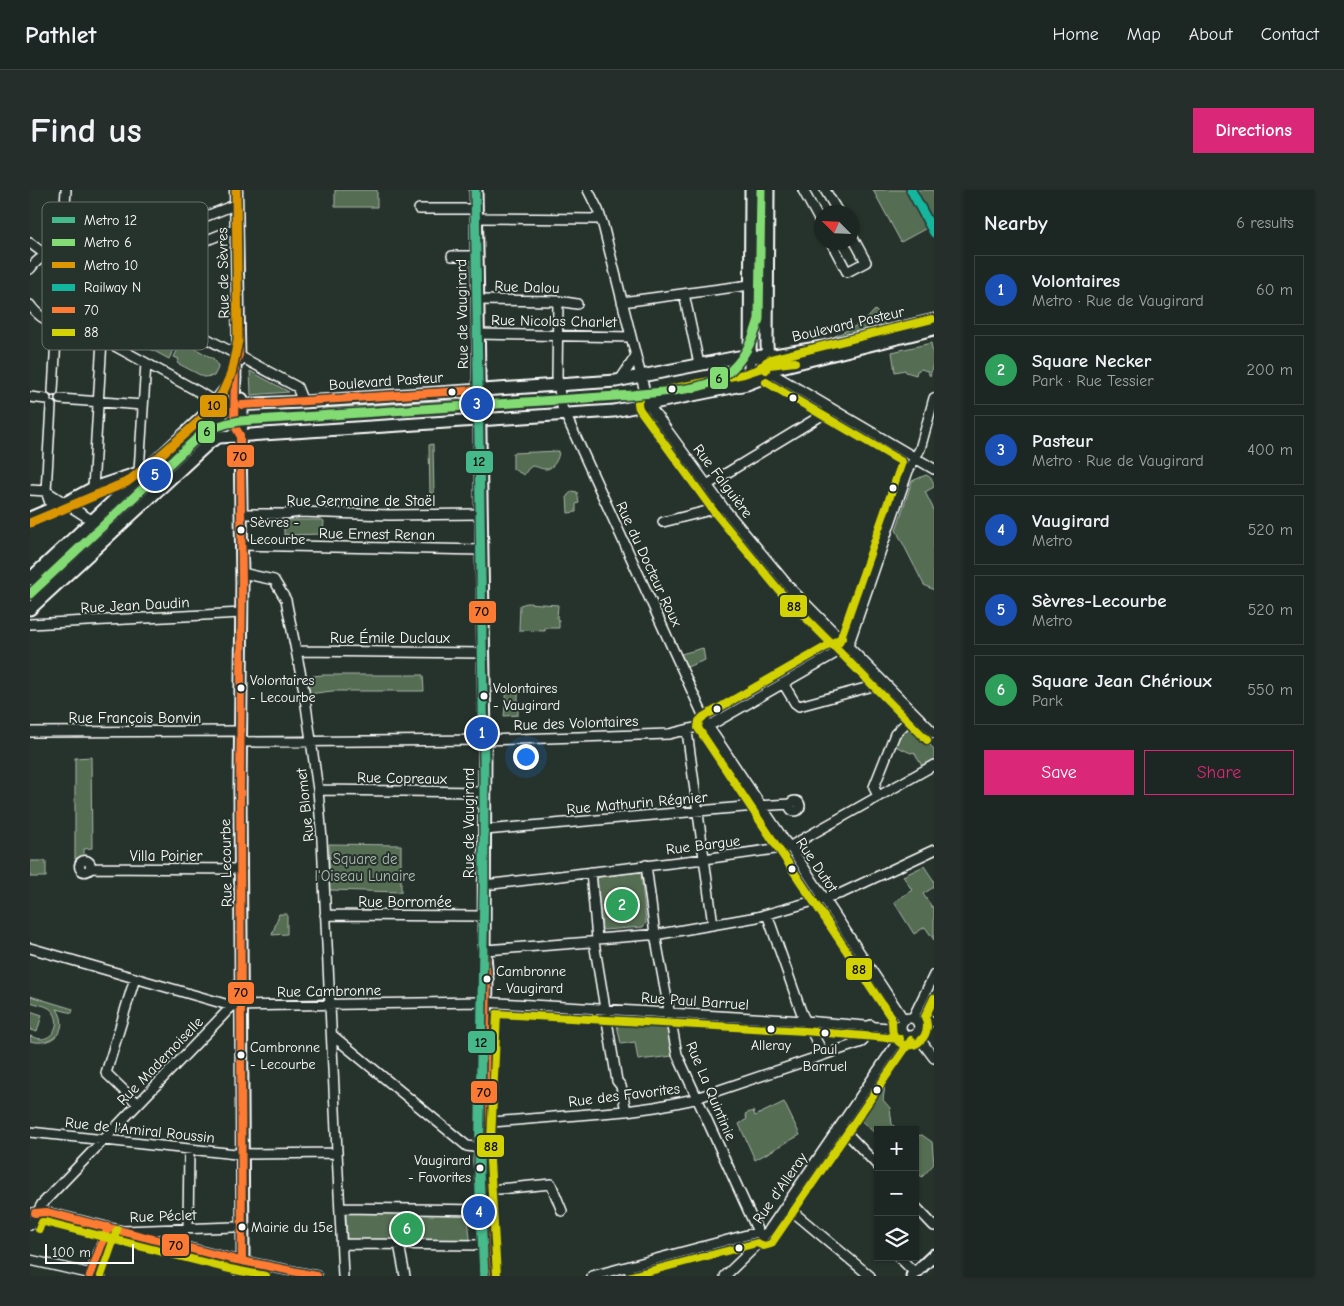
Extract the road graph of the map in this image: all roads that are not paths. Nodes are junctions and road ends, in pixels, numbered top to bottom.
1 (236, 190) edge
2 (476, 190) edge
3 (588, 190) edge
4 (751, 190) edge
5 (768, 190) edge
6 (803, 190) edge
7 (825, 190) edge
8 (237, 204) junction
9 (834, 205) edge
10 (419, 209) dead end
11 (814, 210) edge
12 (476, 213) junction
13 (208, 215) edge
14 (600, 218) junction
15 (237, 228) junction
16 (208, 240) edge
17 (30, 243) edge
18 (859, 249) edge
19 (835, 250) edge
20 (42, 252) edge
21 (452, 256) dead end
22 (476, 256) junction
23 (42, 258) edge
24 (30, 269) edge
25 (750, 285) junction
26 (684, 294) junction
27 (477, 300) junction
28 (558, 301) junction
29 (622, 302) junction
30 (577, 304) dead end
31 (933, 324) edge
32 (477, 334) junction
33 (557, 336) junction
34 (630, 337) junction
35 (208, 339) edge
36 (55, 350) edge
37 (101, 350) edge
38 (121, 350) edge
39 (239, 355) junction
40 (636, 356) junction
41 (768, 356) junction
42 (750, 357) junction
43 (146, 363) junction
44 (698, 364) junction
45 (768, 374) junction
46 (641, 376) junction
47 (235, 378) junction
48 (620, 380) junction
49 (558, 385) junction
50 (478, 390) junction
51 (53, 391) junction
52 (30, 397) edge
53 (934, 398) edge
54 (60, 399) junction
55 (48, 402) junction
56 (98, 402) junction
57 (214, 402) junction
58 (303, 402) junction
59 (648, 404) junction
60 (143, 405) junction
61 (238, 405) junction
62 (832, 409) junction
63 (565, 414) junction
64 (479, 419) junction
65 (234, 421) joint
66 (240, 435) junction
67 (915, 458) junction
68 (934, 469) edge
69 (142, 471) junction
70 (707, 485) junction
71 (93, 488) junction
72 (30, 490) edge
73 (46, 491) junction
74 (65, 503) junction
75 (723, 507) junction
76 (52, 509) junction
77 (241, 514) junction
78 (480, 514) junction
79 (30, 518) edge
80 (93, 521) junction
81 (663, 522) dead end
82 (117, 528) junction
83 (242, 545) junction
84 (481, 550) junction
85 (242, 573) junction
86 (30, 578) edge
87 (30, 609) edge
88 (242, 613) junction
89 (30, 624) edge
90 (848, 646) junction
91 (296, 651) junction
92 (483, 652) junction
93 (783, 683) junction
94 (884, 683) junction
95 (915, 714) junction
96 (708, 726) junction
97 (687, 731) junction
98 (30, 732) edge
99 (934, 733) edge
100 (241, 737) junction
101 (485, 740) junction
102 (312, 742) junction
103 (934, 765) edge
104 (318, 790) junction
105 (485, 792) junction
106 (878, 797) junction
107 (791, 804) dead end
108 (761, 805) junction
109 (698, 811) junction
110 (485, 830) junction
111 (789, 847) junction
112 (934, 850) edge
113 (704, 859) junction
114 (646, 866) junction
115 (90, 868) dead end
116 (242, 870) junction
117 (591, 872) junction
118 (484, 885) junction
119 (823, 898) junction
120 (767, 914) junction
121 (325, 915) junction
122 (484, 916) junction
123 (713, 925) junction
124 (655, 934) junction
125 (596, 940) junction
126 (30, 948) edge
127 (484, 950) junction
128 (934, 976) edge
129 (135, 978) junction
130 (487, 1003) junction
131 (329, 1004) junction
132 (237, 1006) junction
133 (605, 1009) junction
134 (670, 1012) junction
135 (805, 1021) junction
136 (934, 1021) edge
137 (871, 1025) junction
138 (908, 1025) junction
139 (332, 1035) junction
140 (824, 1055) junction
141 (934, 1058) edge
142 (696, 1098) junction
143 (138, 1104) junction
144 (626, 1111) junction
145 (481, 1123) junction
146 (840, 1126) junction
147 (30, 1132) edge
148 (104, 1140) junction
149 (480, 1148) junction
150 (189, 1150) junction
151 (337, 1153) junction
152 (242, 1154) junction
153 (874, 1162) edge
154 (499, 1189) tunnel mouth
155 (786, 1206) junction
156 (340, 1208) junction
157 (484, 1210) junction
158 (919, 1210) edge
159 (562, 1211) dead end
160 (33, 1213) edge
161 (30, 1225) edge
162 (934, 1226) edge
163 (108, 1227) junction
164 (234, 1227) dead end
165 (188, 1228) junction
166 (122, 1231) junction
167 (761, 1234) junction
168 (342, 1244) junction
169 (399, 1244) junction
170 (486, 1245) junction
171 (934, 1255) edge
172 (30, 1260) edge
173 (242, 1261) junction
174 (903, 1261) edge
175 (626, 1267) junction
176 (914, 1274) edge
177 (90, 1275) edge
178 (101, 1276) edge
179 (241, 1276) edge
180 (317, 1276) edge
181 (344, 1276) edge
182 (405, 1276) edge
183 (487, 1276) edge
184 (592, 1276) edge
185 (635, 1276) edge
186 (725, 1276) edge
187 (870, 1276) edge

1 - 8 main road, Rue de Sèvres
2 - 12 main road, Rue de Vaugirard
3 - 14 street, Rue Falguière
4 - 25 main road
5 - 41 main road
6 - 11 street
7 - 9 street
8 - 13 street
8 - 15 main road, Rue de Sèvres
10 - 12 street
12 - 14 street
12 - 22 main road, Rue de Vaugirard
14 - 29 street, Rue Falguière
15 - 16 street
15 - 39 main road, Rue de Sèvres
17 - 20 street
18 - 19 street
21 - 22 street
22 - 27 main road, Rue de Vaugirard
23 - 24 street
25 - 26 street
25 - 42 main road
26 - 29 street
26 - 44 street
27 - 28 street, Rue Dalou
27 - 32 main road, Rue de Vaugirard
28 - 30 street, Rue Dalou
28 - 33 street, Rue du Docteur Roux
29 - 34 street, Rue Falguière
31 - 41 main road, Boulevard Pasteur
31 - 45 main road, Boulevard Pasteur
32 - 33 street, Rue Nicolas Charlet
32 - 50 main road, Rue de Vaugirard
33 - 34 street, Rue Nicolas Charlet
33 - 49 street, Rue du Docteur Roux
34 - 40 street, Rue Falguière
35 - 39 street
36 - 51 street
37 - 56 street
38 - 43 street
39 - 47 main road, Rue de Sèvres
39 - 58 street
39 - 61 main road, Rue de Sèvres
40 - 46 street, Rue Falguière
40 - 48 street
41 - 42 main road, Boulevard Pasteur
41 - 45 main road
42 - 44 main road, Boulevard Pasteur
42 - 45 main road
43 - 57 street
43 - 60 street
44 - 46 main road, Boulevard Pasteur
45 - 59 main road, Boulevard Pasteur
45 - 62 street
46 - 48 main road, Boulevard Pasteur
46 - 59 street, Rue Falguière
47 - 57 main road
47 - 61 main road, Rue de Sèvres
48 - 49 main road, Boulevard Pasteur
49 - 50 main road, Boulevard Pasteur
49 - 63 street, Rue du Docteur Roux
50 - 58 main road, Boulevard Pasteur
50 - 64 main road, Rue de Vaugirard
51 - 54 street
51 - 55 street
52 - 55 street
53 - 67 street
54 - 55 street
54 - 56 street
55 - 73 street
56 - 60 street
56 - 71 street
57 - 61 main road, Boulevard Pasteur
57 - 69 main road
58 - 61 main road, Boulevard Pasteur
59 - 63 main road, Boulevard Pasteur
59 - 70 street, Rue Falguière
60 - 69 street
61 - 65 main road, Rue de Sèvres
61 - 66 main road, Rue de Sèvres
62 - 67 street
62 - 70 street
63 - 64 main road, Boulevard Pasteur
63 - 96 street, Rue du Docteur Roux
64 - 66 main road, Boulevard Pasteur
64 - 78 main road, Rue de Vaugirard
65 - 66 main road, Rue Lecourbe
66 - 77 main road, Rue Lecourbe
66 - 82 main road, Boulevard Pasteur
67 - 68 street
67 - 90 street
69 - 71 main road
69 - 80 main road
70 - 75 street, Rue Falguière
71 - 74 main road
72 - 73 street
73 - 74 street
73 - 76 street
74 - 76 main road
74 - 80 street
75 - 81 street
75 - 90 street, Rue Falguière
76 - 79 main road
77 - 78 street, Rue Germaine de Staël
77 - 83 main road, Rue Lecourbe
78 - 84 main road, Rue de Vaugirard
80 - 82 street
80 - 86 main road
82 - 87 main road, Boulevard Pasteur
83 - 84 street, Rue Ernest Renan
83 - 85 main road, Rue Lecourbe
84 - 92 main road, Rue de Vaugirard
85 - 88 main road, Rue Lecourbe
85 - 91 street, Rue Blomet
88 - 89 street, Rue Jean Daudin
88 - 100 main road, Rue Lecourbe
90 - 93 street, Rue des Volontaires
90 - 94 street, Rue Falguière
91 - 92 street, Rue Émile Duclaux
91 - 102 street, Rue Blomet
92 - 101 main road, Rue de Vaugirard
93 - 94 street
93 - 96 street, Rue des Volontaires
94 - 95 street, Rue Falguière
95 - 99 street, Rue Falguière
95 - 106 street
96 - 97 street, Rue des Volontaires
96 - 108 street, Rue Dutot
97 - 101 street, Rue des Volontaires
97 - 109 street
98 - 100 street, Rue François Bonvin
100 - 102 street, Rue des Volontaires
100 - 116 main road, Rue Lecourbe
101 - 102 street, Rue des Volontaires
101 - 105 main road, Rue de Vaugirard
102 - 104 street, Rue Blomet
103 - 106 street, Rue Bargue
104 - 105 street, Rue Copreaux
104 - 121 street, Rue Blomet
105 - 110 main road, Rue de Vaugirard
106 - 111 street, Rue Bargue
107 - 108 street, Rue Mathurin Régnier
108 - 109 street, Rue Mathurin Régnier
108 - 111 street, Rue Dutot
109 - 110 street, Rue Mathurin Régnier
109 - 113 street
110 - 118 main road, Rue de Vaugirard
111 - 113 street, Rue Bargue
111 - 119 street, Rue Dutot
112 - 119 street
113 - 114 street, Rue Bargue
113 - 123 street
114 - 117 street, Rue Bargue
114 - 124 street, Rue La Quintinie
115 - 116 street, Villa Poirier
116 - 132 main road, Rue Lecourbe
117 - 118 street, Rue Bargue
117 - 125 street
118 - 122 main road, Rue de Vaugirard
119 - 120 street
119 - 138 street, Rue Dutot
120 - 123 street
120 - 135 street
121 - 122 street, Rue Borromée
121 - 131 street, Rue Blomet
122 - 127 main road, Rue de Vaugirard
123 - 124 street
124 - 125 street
124 - 134 street, Rue La Quintinie
125 - 127 street
125 - 133 street
126 - 129 street, Rue Cambronne
127 - 130 main road, Rue de Vaugirard
128 - 138 street, Rue d'Alleray
129 - 132 street, Rue Cambronne
129 - 143 street
130 - 131 street, Rue Cambronne
130 - 133 street, Rue Paul Barruel
130 - 145 main road, Rue de Vaugirard
131 - 132 street, Rue Cambronne
131 - 139 street, Rue Blomet
132 - 143 street, Rue Mademoiselle
132 - 152 main road, Rue Lecourbe
133 - 134 street, Rue Paul Barruel
133 - 144 street
134 - 135 street, Rue Paul Barruel
134 - 142 street, Rue La Quintinie
135 - 137 street, Rue Paul Barruel
135 - 140 street
136 - 138 street, Rue Paul Barruel
137 - 138 street, Rue Paul Barruel
137 - 140 street, Rue des Favorites
138 - 141 street
138 - 146 street, Rue d'Alleray
139 - 149 street
139 - 151 street, Rue Blomet
140 - 142 street, Rue des Favorites
142 - 144 street, Rue des Favorites
142 - 167 street, Rue La Quintinie
143 - 148 street, Rue Mademoiselle
144 - 145 street, Rue des Favorites
145 - 149 main road, Rue de Vaugirard
146 - 153 street
146 - 155 street, Rue d'Alleray
147 - 148 street, Rue de l'Amiral Roussin
148 - 150 street, Rue de l'Amiral Roussin
148 - 160 street, Rue Mademoiselle
149 - 157 main road, Rue de Vaugirard
150 - 152 street, Rue de l'Amiral Roussin
150 - 165 street
151 - 152 street, Rue de l'Amiral Roussin
151 - 156 street, Rue Blomet
152 - 173 main road, Rue Lecourbe
154 - 159 street
155 - 167 street, Rue d'Alleray
155 - 187 street
156 - 157 street
156 - 168 street, Rue Blomet
157 - 170 main road, Rue de Vaugirard
158 - 162 street
160 - 161 street, Rue Mademoiselle
160 - 163 street, Rue Péclet
163 - 166 street, Rue Péclet
163 - 177 street
164 - 165 street, Rue Péclet
165 - 166 street, Rue Péclet
166 - 173 street
167 - 175 street, Rue d'Alleray
167 - 186 street
168 - 169 street
168 - 181 street, Rue Blomet
169 - 170 street
169 - 182 street
170 - 183 main road, Rue de Vaugirard
171 - 176 main road
172 - 177 street
173 - 179 main road, Rue Lecourbe
173 - 180 street
174 - 176 street
175 - 184 street, Rue d'Alleray
175 - 185 street
177 - 178 street

